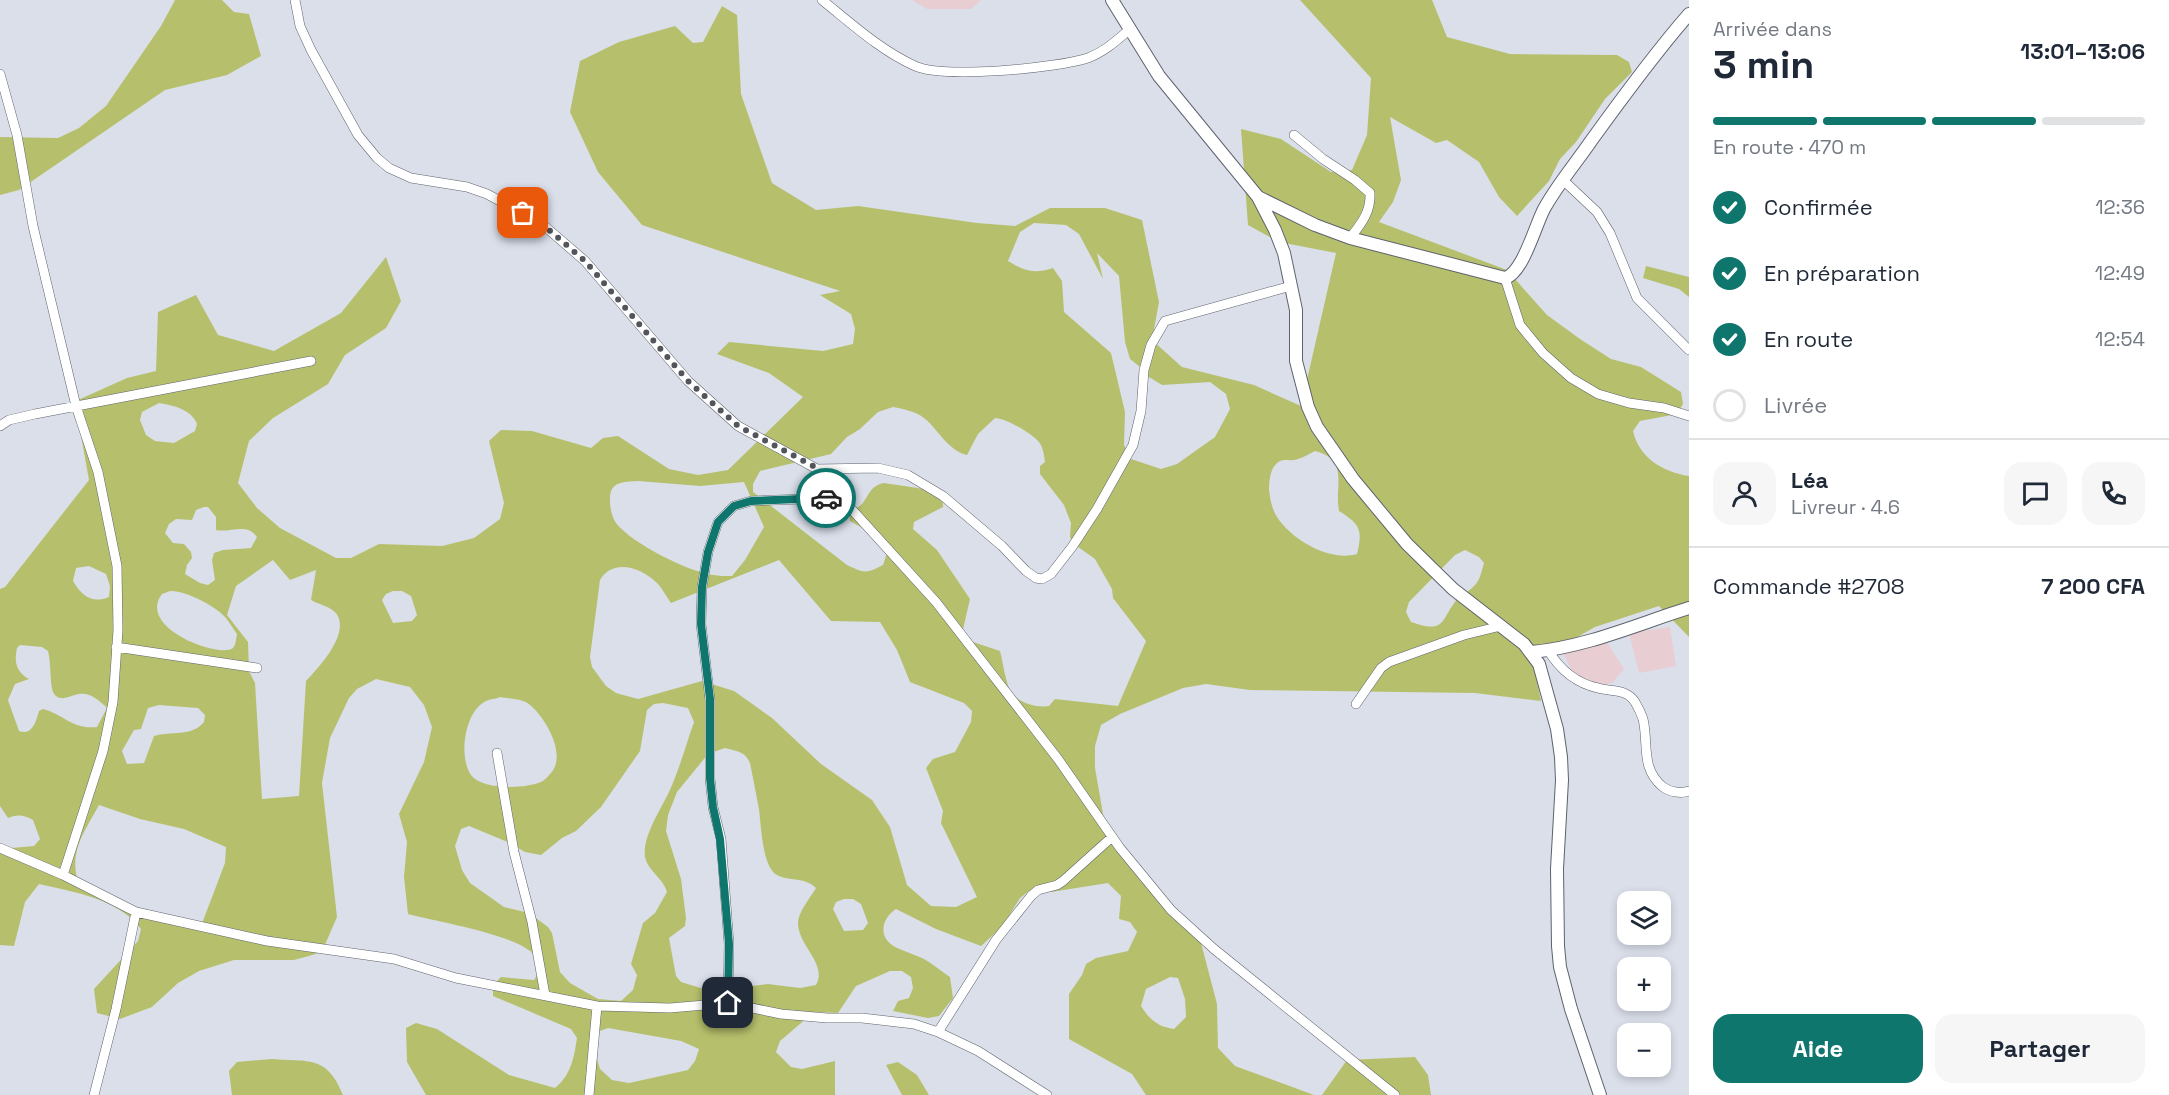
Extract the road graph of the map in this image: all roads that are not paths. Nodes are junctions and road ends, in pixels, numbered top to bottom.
1 (295, 0) edge
2 (822, 0) edge
3 (1112, 0) edge
4 (1689, 14) edge
5 (1129, 30) junction
6 (0, 74) edge
7 (1294, 135) dead end
8 (1563, 180) junction
9 (1258, 198) junction
10 (1350, 238) junction
11 (1505, 278) junction
12 (1291, 286) junction
13 (1689, 350) edge
14 (312, 361) dead end
15 (76, 406) junction
16 (1689, 416) edge
17 (0, 426) edge
18 (817, 468) junction
19 (836, 492) junction
20 (1689, 608) edge
21 (1501, 626) junction
22 (116, 647) junction
23 (1548, 651) junction
24 (1532, 652) junction
25 (257, 668) dead end
26 (1356, 704) dead end
27 (497, 753) dead end
28 (1689, 791) edge
29 (1112, 837) junction
30 (0, 848) edge
31 (63, 875) junction
32 (136, 912) junction
33 (545, 995) junction
34 (728, 1003) junction
35 (597, 1005) junction
36 (938, 1032) junction
37 (94, 1095) edge
38 (589, 1095) edge
39 (1047, 1095) edge
40 (1395, 1095) edge
41 (1600, 1095) edge

1 - 18 street
2 - 5 street
3 - 5 street
4 - 8 street
5 - 9 street
6 - 15 street
7 - 10 street
8 - 11 street
8 - 13 street
9 - 10 street
9 - 12 street
10 - 11 street
11 - 16 street
12 - 18 street
12 - 21 street
14 - 15 street
15 - 17 street
15 - 22 street
18 - 19 street
19 - 29 street
19 - 34 street
20 - 23 street
21 - 24 street
21 - 26 street
22 - 25 street
22 - 31 street
23 - 24 street
23 - 28 street
24 - 41 street
27 - 33 street
29 - 36 street
29 - 40 street
30 - 31 street
31 - 32 street
32 - 33 street
32 - 37 street
33 - 35 street
34 - 35 street
34 - 36 street
35 - 38 street
36 - 39 street

